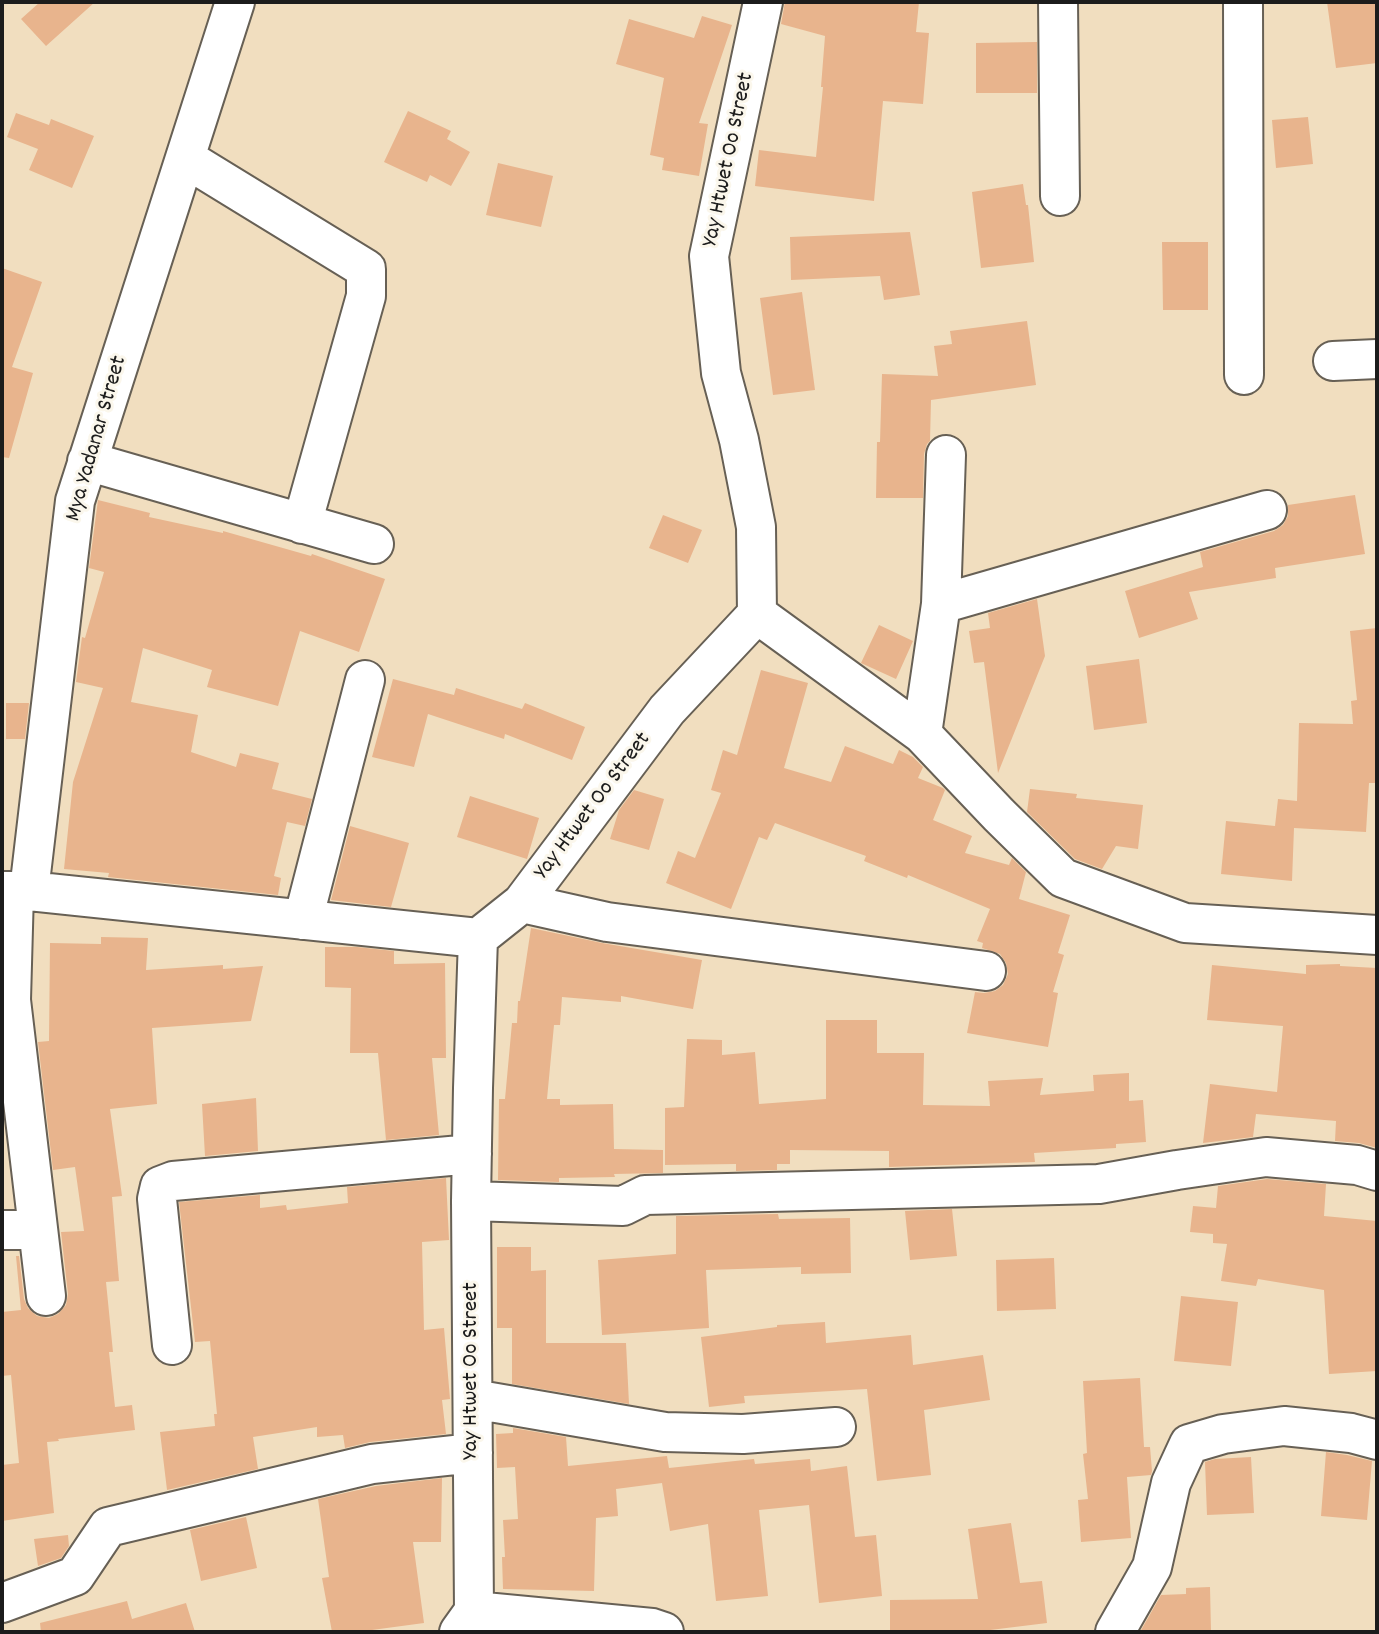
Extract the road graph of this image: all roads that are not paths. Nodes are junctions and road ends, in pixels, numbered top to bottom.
1 (235, 2) edge
2 (763, 2) edge
3 (1058, 2) edge
4 (1243, 2) edge
5 (185, 158) junction
6 (1060, 196) dead end
7 (1377, 359) edge
8 (1333, 361) dead end
9 (1244, 375) dead end
10 (946, 455) dead end
11 (87, 461) junction
12 (1267, 510) dead end
13 (302, 524) junction
14 (374, 544) dead end
15 (940, 604) junction
16 (757, 614) junction
17 (365, 680) dead end
18 (922, 734) junction
19 (15, 891) edge
20 (522, 903) junction
21 (303, 920) junction
22 (1377, 935) edge
23 (478, 938) junction
24 (986, 971) dead end
25 (7, 1000) edge
26 (472, 1154) junction
27 (1377, 1171) edge
28 (471, 1201) junction
29 (20, 1230) edge
30 (46, 1296) dead end
31 (172, 1345) dead end
32 (474, 1399) junction
33 (836, 1427) dead end
34 (1377, 1440) edge
35 (474, 1453) junction
36 (2, 1604) edge
37 (467, 1622) edge
38 (664, 1632) edge
39 (1115, 1632) edge

1 - 5 street, Mya Yadanar Street
2 - 16 street, Yay Htwet Oo Street
3 - 6 street
4 - 9 street
5 - 11 street, Mya Yadanar Street
5 - 13 street
7 - 8 street
10 - 15 street
11 - 13 street
11 - 19 street, Mya Yadanar Street
12 - 15 street
13 - 14 street
15 - 18 street
16 - 18 street
16 - 20 street, Yay Htwet Oo Street
17 - 21 street
18 - 22 street
19 - 21 street
19 - 25 street, Mya Yadanar Street
20 - 23 street, Yay Htwet Oo Street
20 - 24 street
21 - 23 street
23 - 26 street, Yay Htwet Oo Street
25 - 29 street, Mya Yadanar Street
26 - 28 street, Yay Htwet Oo Street
26 - 31 street
27 - 28 street
28 - 32 street, Yay Htwet Oo Street
29 - 30 street, Mya Yadanar Street
32 - 33 street
32 - 35 street, Yay Htwet Oo Street
34 - 39 street
35 - 36 street
35 - 37 street, Yay Htwet Oo Street
37 - 38 street

